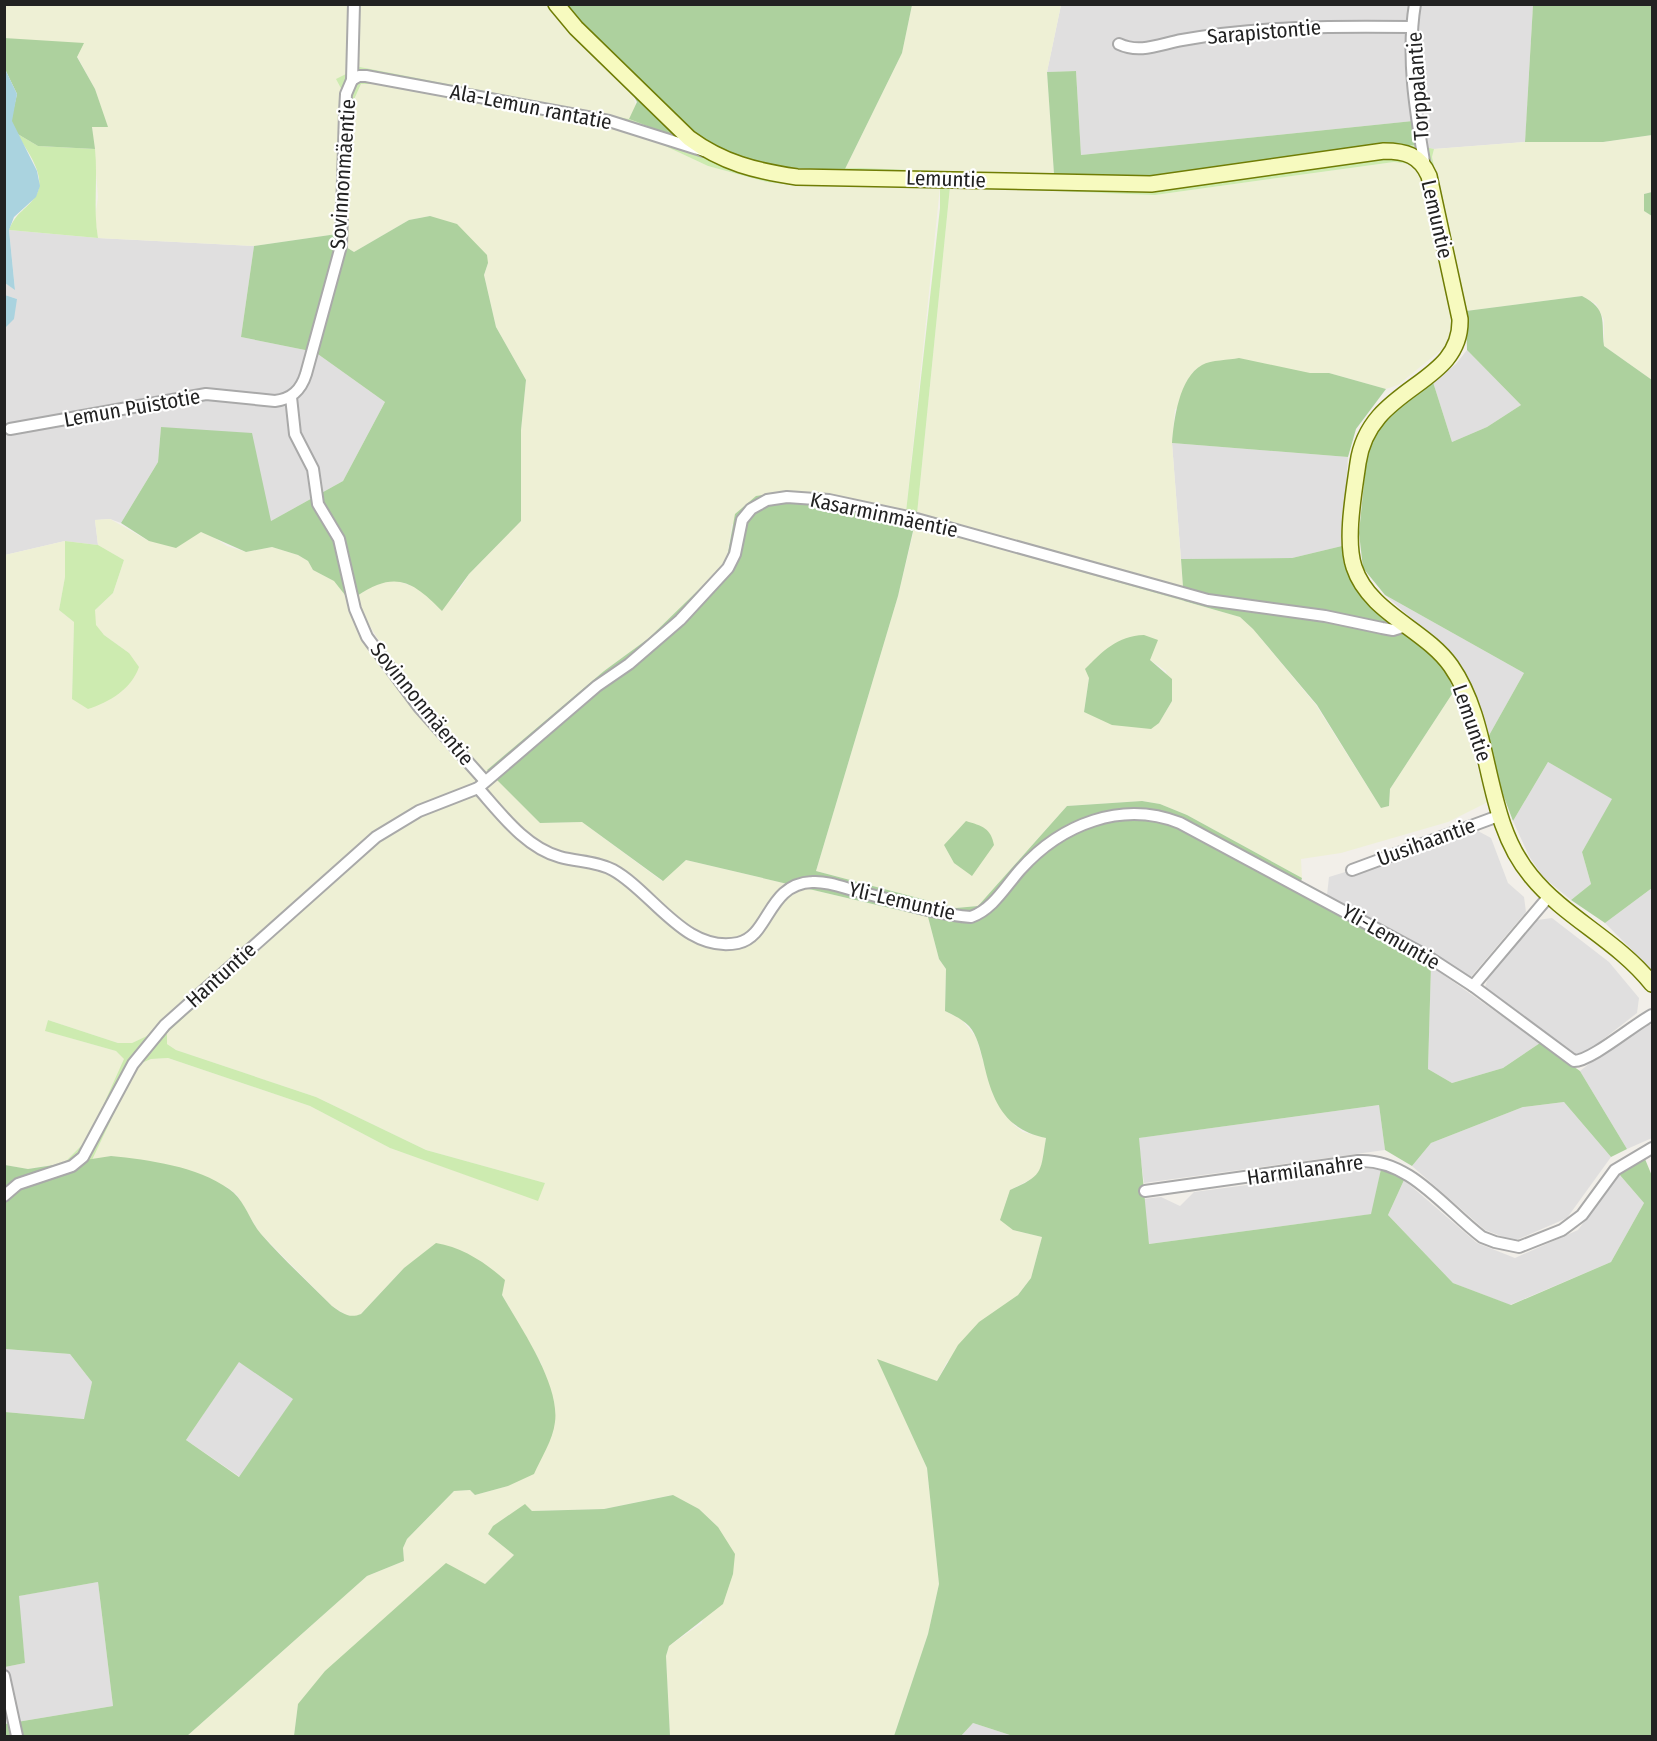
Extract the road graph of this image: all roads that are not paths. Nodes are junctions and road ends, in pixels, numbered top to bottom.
1 (354, 4) edge
2 (556, 4) edge
3 (1415, 4) edge
4 (1412, 27) junction
5 (1119, 44) dead end
6 (352, 80) junction
7 (708, 152) junction
8 (1425, 167) junction
9 (291, 397) junction
10 (10, 429) dead end
11 (1406, 626) junction
12 (482, 784) junction
13 (1501, 815) junction
14 (1352, 870) dead end
15 (1550, 895) junction
16 (1653, 984) edge
17 (1473, 986) junction
18 (1653, 1015) edge
19 (1653, 1148) edge
20 (1145, 1191) dead end
21 (4, 1196) edge
22 (4, 1676) edge
23 (17, 1737) edge

1 - 6 street, Sovinnonmäentie
2 - 7 street, Lemuntie
3 - 4 street, Torppalantie
4 - 5 street, Sarapistontie
4 - 8 street, Torppalantie
6 - 7 street, Ala-Lemun rantatie
6 - 9 street, Sovinnonmäentie
7 - 8 street, Lemuntie
8 - 11 street, Lemuntie
9 - 10 street, Lemun Puistotie
9 - 12 street, Sovinnonmäentie
11 - 12 street, Kasarminmäentie
11 - 13 street, Lemuntie
12 - 17 street, Yli-Lemuntie
12 - 21 street, Hantuntie
13 - 14 street, Uusihaantie
13 - 15 street, Lemuntie
15 - 16 street, Lemuntie
15 - 17 street
17 - 18 street, Yli-Lemuntie
19 - 20 street, Harmilanahre
22 - 23 street

